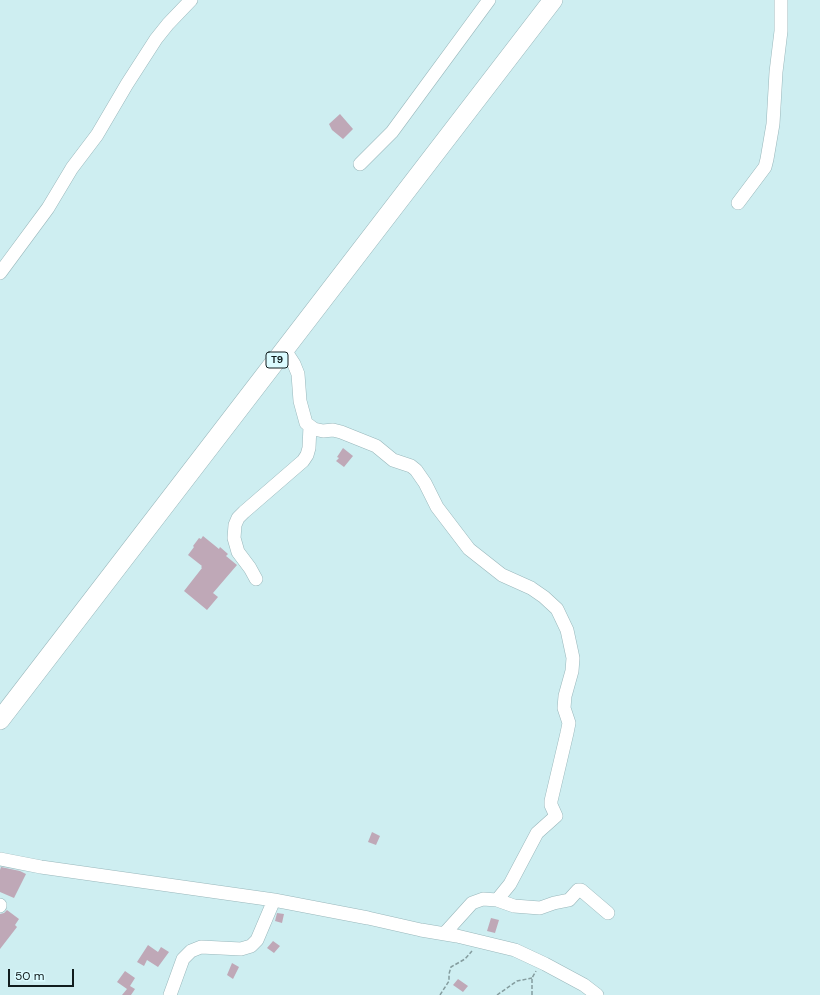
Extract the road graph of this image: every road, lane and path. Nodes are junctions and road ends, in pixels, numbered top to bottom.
1 (191, 0) edge
2 (489, 0) edge
3 (553, 0) edge
4 (781, 0) edge
5 (360, 164) dead end
6 (738, 203) dead end
7 (0, 273) edge
8 (285, 350) junction
9 (310, 426) junction
10 (256, 579) dead end
11 (0, 720) edge
12 (0, 859) edge
13 (274, 900) junction
14 (497, 900) junction
15 (608, 913) dead end
16 (444, 934) junction
17 (482, 941) junction
18 (545, 964) junction
19 (532, 978) junction
20 (170, 995) edge
21 (440, 995) edge
22 (497, 995) edge
23 (532, 995) edge
24 (597, 995) edge

1 - 7 street
2 - 5 street
3 - 8 highway, T9
4 - 6 street
8 - 9 street
8 - 11 highway, T9
9 - 10 street
9 - 14 street
12 - 13 street
13 - 16 street
13 - 20 street
14 - 15 street
14 - 16 street
16 - 17 street
17 - 18 street
17 - 21 path
18 - 19 path
18 - 24 street
19 - 22 path
19 - 23 path

